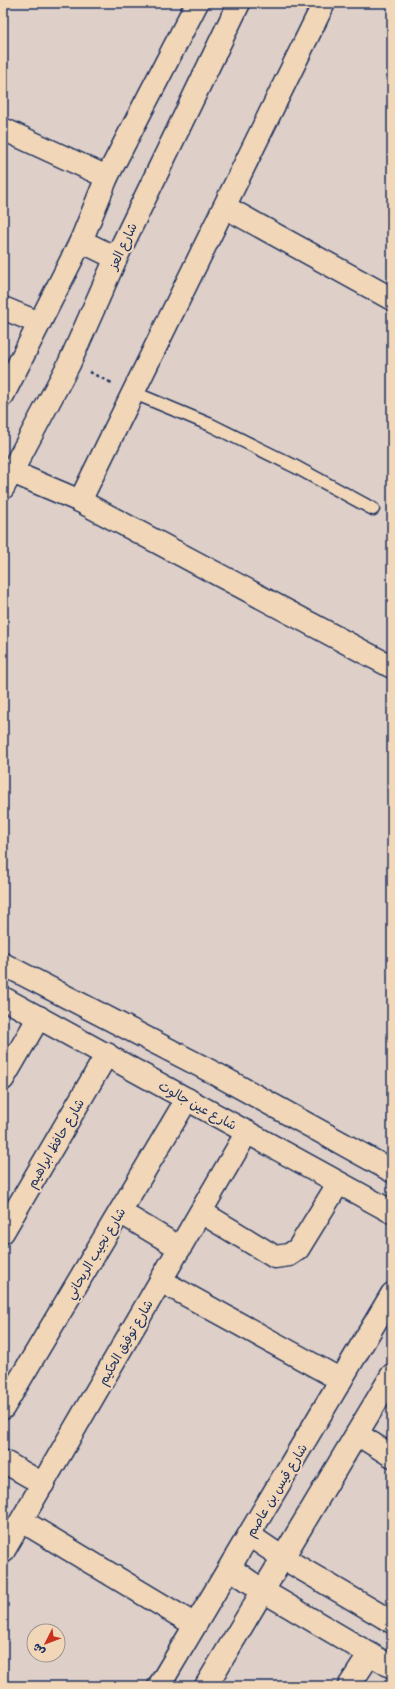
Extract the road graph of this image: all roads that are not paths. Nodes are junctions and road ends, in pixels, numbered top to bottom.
1 (197, 3) edge
2 (239, 3) edge
3 (324, 3) edge
4 (3, 129) edge
5 (108, 177) junction
6 (225, 208) junction
7 (81, 241) junction
8 (116, 258) junction
9 (392, 300) edge
10 (3, 308) edge
11 (39, 324) junction
12 (132, 392) junction
13 (3, 395) edge
14 (7, 480) edge
15 (80, 502) junction
16 (373, 509) dead end
17 (392, 667) edge
18 (3, 964) edge
19 (3, 998) edge
20 (39, 1017) junction
21 (107, 1054) junction
22 (3, 1079) edge
23 (187, 1099) junction
24 (248, 1132) junction
25 (392, 1171) edge
26 (338, 1184) junction
27 (120, 1212) junction
28 (201, 1212) junction
29 (392, 1212) edge
30 (3, 1232) edge
31 (180, 1248) junction
32 (161, 1281) junction
33 (392, 1294) edge
34 (392, 1375) edge
35 (341, 1380) junction
36 (3, 1406) edge
37 (357, 1434) junction
38 (392, 1456) edge
39 (3, 1461) edge
40 (43, 1484) junction
41 (22, 1521) junction
42 (249, 1535) junction
43 (3, 1552) edge
44 (283, 1558) junction
45 (230, 1568) junction
46 (263, 1591) junction
47 (392, 1621) edge
48 (195, 1625) junction
49 (370, 1654) junction
50 (392, 1667) edge
51 (158, 1686) edge
52 (206, 1686) edge
53 (349, 1686) edge

1 - 5 street
2 - 8 street, شارع العز
3 - 6 street
4 - 5 street
5 - 7 street
6 - 9 street
6 - 12 street
7 - 8 street
7 - 11 street
8 - 14 street, شارع العز
10 - 11 street
11 - 13 street
12 - 15 street
12 - 16 lane
14 - 15 street
15 - 17 street
18 - 25 street
19 - 20 street, شارع عين جالوت
20 - 21 street, شارع عين جالوت
20 - 22 street
21 - 23 street, شارع عين جالوت
21 - 30 street, شارع حافظ ابراهيم
23 - 24 street, شارع عين جالوت
23 - 27 street, شارع نجيب الريحاني
24 - 26 street, شارع عين جالوت
24 - 28 street, شارع توفيق الحكيم
26 - 28 street
26 - 29 street, شارع عين جالوت
27 - 31 street
27 - 36 street, شارع نجيب الريحاني
28 - 31 street, شارع توفيق الحكيم
31 - 32 street, شارع توفيق الحكيم
32 - 35 street
32 - 40 street, شارع توفيق الحكيم
33 - 35 street, شارع قيس بن عاصم
34 - 37 street
35 - 42 street, شارع قيس بن عاصم
37 - 38 street
37 - 44 street
39 - 40 street
40 - 41 street, شارع توفيق الحكيم
41 - 43 street, شارع توفيق الحكيم
41 - 48 street
42 - 44 street
42 - 45 street, شارع قيس بن عاصم
44 - 46 street
44 - 47 street
45 - 46 street
45 - 48 street, شارع قيس بن عاصم
46 - 49 street
46 - 52 street
48 - 51 street, شارع قيس بن عاصم
49 - 50 street
49 - 53 street

